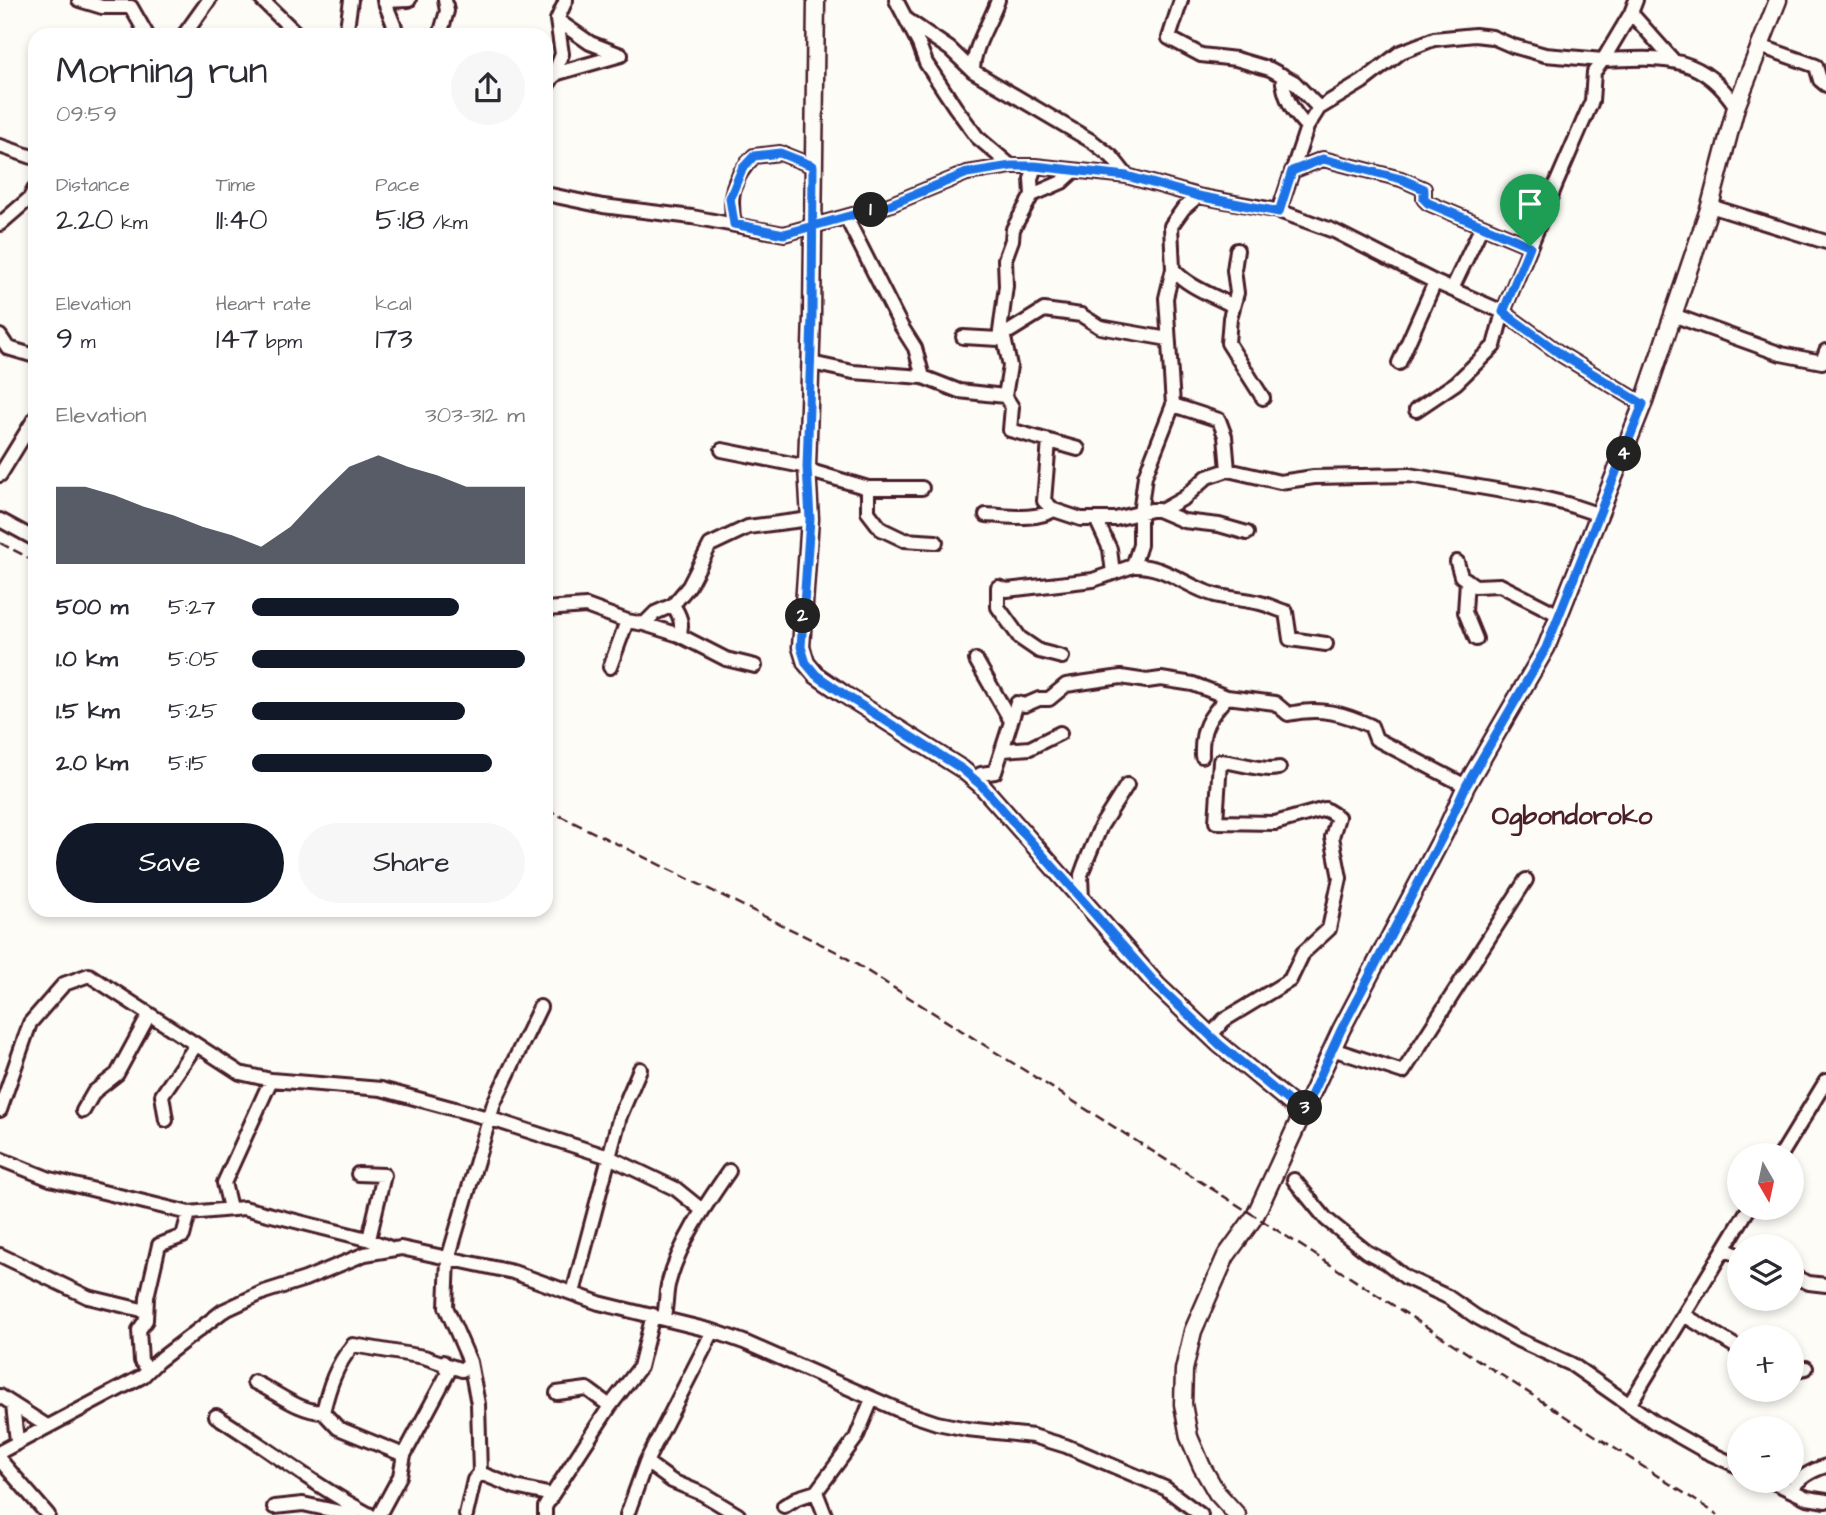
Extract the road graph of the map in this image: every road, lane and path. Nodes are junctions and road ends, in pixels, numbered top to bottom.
1 (79, 0) edge
2 (209, 0) edge
3 (262, 0) edge
4 (351, 0) edge
5 (409, 0) edge
6 (445, 0) edge
7 (566, 0) edge
8 (816, 0) edge
9 (896, 0) edge
10 (998, 0) edge
11 (1181, 0) edge
12 (1636, 0) edge
13 (1778, 0) edge
14 (384, 1) edge
15 (1631, 13) junction
16 (906, 19) junction
17 (558, 20) junction
18 (143, 28) edge
19 (189, 28) edge
20 (291, 28) edge
21 (347, 28) edge
22 (395, 28) edge
23 (442, 28) edge
24 (1760, 46) junction
25 (1672, 59) junction
26 (1603, 60) junction
27 (973, 71) junction
28 (553, 73) edge
29 (1282, 75) junction
30 (553, 78) edge
31 (1826, 85) edge
32 (1736, 107) junction
33 (1319, 108) junction
34 (1293, 113) junction
35 (1307, 127) junction
36 (0, 146) edge
37 (28, 156) edge
38 (813, 166) junction
39 (1011, 166) junction
40 (1035, 166) junction
41 (1074, 171) junction
42 (1292, 171) junction
43 (1127, 176) junction
44 (553, 195) edge
45 (1032, 195) junction
46 (1198, 196) junction
47 (28, 200) edge
48 (1710, 206) junction
49 (1279, 212) junction
50 (846, 217) junction
51 (0, 224) edge
52 (734, 224) junction
53 (1482, 226) junction
54 (812, 227) junction
55 (1826, 242) edge
56 (1530, 246) junction
57 (1237, 250) dead end
58 (1173, 269) junction
59 (1435, 282) junction
60 (1452, 289) junction
61 (1233, 306) junction
62 (1503, 312) junction
63 (1673, 315) junction
64 (0, 336) edge
65 (1000, 336) junction
66 (963, 337) dead end
67 (1168, 339) junction
68 (1826, 351) edge
69 (28, 353) edge
70 (811, 363) junction
71 (1399, 363) dead end
72 (923, 377) junction
73 (1005, 396) junction
74 (1263, 398) dead end
75 (1643, 404) junction
76 (1173, 405) junction
77 (1416, 410) dead end
78 (28, 429) edge
79 (1049, 441) junction
80 (1078, 449) dead end
81 (722, 450) dead end
82 (807, 468) junction
83 (1228, 470) junction
84 (0, 475) edge
85 (868, 488) junction
86 (922, 488) dead end
87 (1054, 510) junction
88 (1161, 511) junction
89 (1140, 514) junction
90 (986, 515) dead end
91 (1600, 515) junction
92 (810, 519) junction
93 (1096, 519) junction
94 (0, 520) edge
95 (1247, 533) dead end
96 (28, 535) edge
97 (936, 542) dead end
98 (1457, 562) dead end
99 (1132, 566) junction
100 (1113, 573) junction
101 (1466, 580) junction
102 (673, 605) junction
103 (553, 608) edge
104 (1559, 615) junction
105 (627, 621) junction
106 (643, 624) junction
107 (680, 635) junction
108 (1476, 639) dead end
109 (1326, 644) dead end
110 (1062, 657) dead end
111 (976, 660) dead end
112 (755, 666) dead end
113 (610, 667) dead end
114 (1227, 697) junction
115 (1011, 721) junction
116 (1059, 733) dead end
117 (1003, 750) junction
118 (1202, 757) dead end
119 (1279, 768) dead end
120 (981, 785) junction
121 (1127, 785) dead end
122 (1466, 786) junction
123 (1526, 880) dead end
124 (1082, 900) junction
125 (540, 1007) dead end
126 (149, 1015) junction
127 (1210, 1036) junction
128 (196, 1045) junction
129 (1332, 1049) junction
130 (640, 1069) dead end
131 (271, 1080) junction
132 (1826, 1081) edge
133 (0, 1110) edge
134 (83, 1111) dead end
135 (1303, 1113) junction
136 (489, 1118) junction
137 (166, 1120) dead end
138 (1788, 1143) edge
139 (609, 1157) junction
140 (0, 1159) edge
141 (729, 1171) dead end
142 (358, 1174) dead end
143 (1294, 1180) dead end
144 (230, 1208) junction
145 (702, 1210) junction
146 (189, 1213) junction
147 (1742, 1220) edge
148 (369, 1239) junction
149 (393, 1249) junction
150 (1724, 1249) junction
151 (1727, 1250) edge
152 (0, 1255) edge
153 (448, 1259) junction
154 (1804, 1281) edge
155 (1826, 1285) edge
156 (573, 1293) junction
157 (146, 1311) junction
158 (1684, 1315) junction
159 (658, 1316) junction
160 (713, 1331) junction
161 (1727, 1341) edge
162 (443, 1362) junction
163 (470, 1362) junction
164 (149, 1370) junction
165 (254, 1382) dead end
166 (557, 1393) dead end
167 (0, 1396) edge
168 (872, 1399) junction
169 (13, 1405) junction
170 (1629, 1405) junction
171 (610, 1406) junction
172 (323, 1412) junction
173 (216, 1416) dead end
174 (47, 1426) junction
175 (17, 1441) junction
176 (0, 1452) edge
177 (404, 1455) junction
178 (0, 1460) edge
179 (1727, 1461) edge
180 (646, 1462) junction
181 (1826, 1466) edge
182 (480, 1474) junction
183 (1804, 1475) edge
184 (816, 1492) junction
185 (1796, 1493) edge
186 (552, 1495) junction
187 (1826, 1501) edge
188 (784, 1506) dead end
189 (274, 1507) dead end
190 (362, 1514) edge
191 (48, 1515) edge
192 (379, 1515) edge
193 (466, 1515) edge
194 (545, 1515) edge
195 (627, 1515) edge
196 (738, 1515) edge
197 (825, 1515) edge
198 (1201, 1515) edge
199 (1237, 1515) edge

1 - 18 street
2 - 19 street
3 - 20 street
4 - 21 street
5 - 14 street
6 - 23 street
7 - 17 street
8 - 38 main road
9 - 16 street
10 - 27 street
11 - 29 street
12 - 15 street
13 - 24 main road
14 - 22 street
15 - 25 street
15 - 26 street
16 - 27 street
16 - 39 street
17 - 28 street
17 - 30 street
24 - 31 street
24 - 32 main road
25 - 26 street
25 - 32 street
26 - 33 street
26 - 56 street
27 - 43 street
29 - 33 street
29 - 34 street
32 - 48 main road
33 - 34 street
33 - 35 street
34 - 35 street
35 - 42 street
36 - 37 street
38 - 52 street
38 - 54 main road
39 - 40 street
39 - 50 street
40 - 41 street
40 - 45 street
41 - 43 street
41 - 45 street
42 - 49 street
42 - 53 street
43 - 46 street
44 - 52 street
45 - 65 street
46 - 49 street
46 - 58 street
47 - 51 street
48 - 55 street
48 - 63 main road
49 - 59 street
50 - 54 street
50 - 72 street
52 - 54 street
53 - 56 street
53 - 60 street
54 - 70 main road
56 - 62 street
57 - 61 street
58 - 61 street
58 - 67 street
59 - 60 street
59 - 71 street
60 - 62 street
61 - 74 street
62 - 75 street
62 - 77 street
63 - 68 street
63 - 75 main road
64 - 69 street
65 - 66 street
65 - 67 street
65 - 73 street
67 - 76 street
70 - 72 street
70 - 82 main road
72 - 73 street
73 - 79 street
75 - 91 main road
76 - 83 street
76 - 89 street
78 - 84 street
79 - 80 street
79 - 87 street
81 - 82 street
82 - 85 street
82 - 92 main road
83 - 88 street
83 - 91 street
85 - 86 street
85 - 97 street
87 - 90 street
87 - 93 street
88 - 89 street
88 - 95 street
89 - 93 street
89 - 99 street
91 - 104 main road
92 - 102 street
92 - 120 main road
93 - 100 street
94 - 96 street
98 - 101 street
99 - 100 street
99 - 109 street
100 - 110 street
101 - 104 street
101 - 108 street
102 - 106 street
102 - 107 street
103 - 105 street
104 - 122 main road
105 - 106 street
105 - 113 street
106 - 107 street
107 - 112 street
111 - 115 street
114 - 115 street
114 - 118 street
114 - 122 street
115 - 117 street
116 - 117 street
117 - 120 street
119 - 127 street
120 - 124 main road
121 - 124 street
122 - 129 main road
123 - 129 street
124 - 127 main road
125 - 136 street
126 - 128 street
126 - 133 street
126 - 134 street
127 - 135 main road
128 - 131 street
128 - 137 street
129 - 135 main road
130 - 139 street
131 - 136 street
131 - 144 street
132 - 138 street
135 - 199 main road
136 - 139 street
136 - 153 street
139 - 145 street
139 - 156 street
140 - 146 street
141 - 145 street
142 - 148 street
143 - 170 street
144 - 146 street
144 - 148 street
145 - 159 street
146 - 157 street
147 - 150 street
148 - 149 street
149 - 153 street
149 - 164 street
150 - 151 street
150 - 158 street
152 - 157 street
153 - 156 street
153 - 163 street
154 - 155 street
156 - 159 street
157 - 164 street
158 - 161 street
158 - 170 street
159 - 160 street
159 - 171 street
160 - 168 street
160 - 180 street
162 - 163 street
162 - 172 street
162 - 177 street
163 - 182 street
164 - 174 street
165 - 172 street
166 - 171 street
167 - 169 street
168 - 184 street
168 - 198 street
169 - 174 street
169 - 175 street
170 - 179 street
171 - 186 street
172 - 177 street
173 - 190 street
174 - 175 street
175 - 176 street
177 - 192 street
178 - 191 street
180 - 195 street
180 - 196 street
181 - 183 street
182 - 186 street
182 - 193 street
184 - 188 street
184 - 197 street
185 - 187 street
186 - 194 street
189 - 190 street

